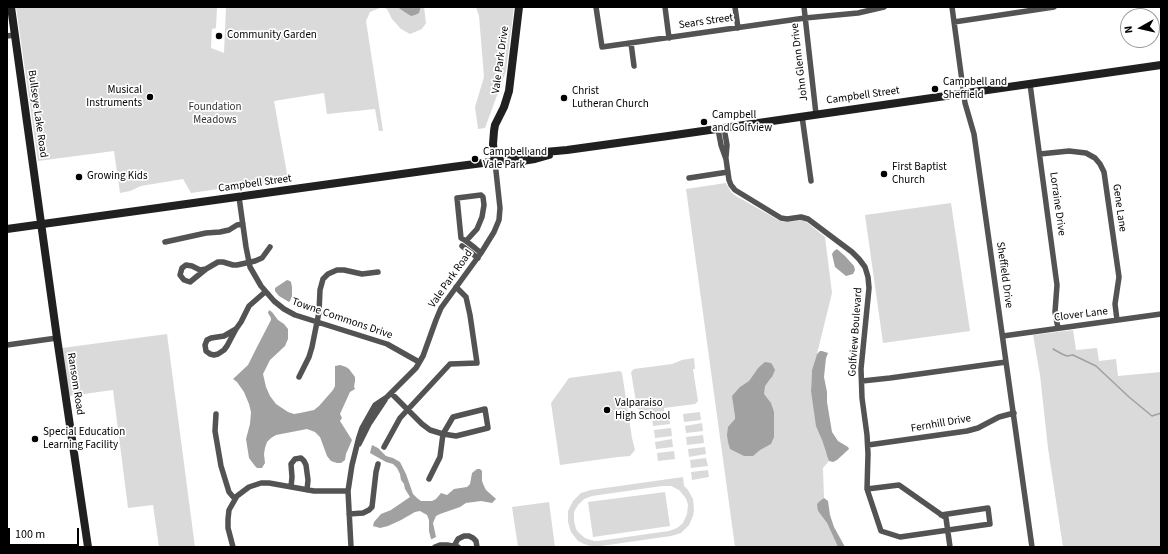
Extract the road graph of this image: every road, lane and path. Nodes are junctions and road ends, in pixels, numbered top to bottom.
1 (11, 7) edge
2 (519, 7) edge
3 (596, 7) edge
4 (665, 7) edge
5 (735, 7) edge
6 (804, 7) edge
7 (884, 7) edge
8 (952, 7) edge
9 (1054, 7) edge
10 (1020, 9) edge
11 (805, 18) junction
12 (954, 22) junction
13 (738, 28) junction
14 (11, 36) edge
15 (669, 38) junction
16 (631, 43) junction
17 (1161, 64) edge
18 (634, 66) dead end
19 (1030, 84) junction
20 (964, 93) junction
21 (816, 114) junction
22 (802, 116) junction
23 (721, 128) junction
24 (1040, 154) junction
25 (495, 162) junction
26 (728, 172) junction
27 (689, 178) dead end
28 (811, 182) dead end
29 (239, 197) junction
30 (42, 224) junction
31 (242, 224) junction
32 (7, 229) edge
33 (165, 242) dead end
34 (464, 244) junction
35 (270, 247) dead end
36 (481, 253) junction
37 (478, 258) junction
38 (249, 263) junction
39 (206, 269) dead end
40 (378, 272) dead end
41 (456, 287) junction
42 (265, 292) junction
43 (1161, 314) edge
44 (1117, 320) junction
45 (317, 322) junction
46 (1058, 328) junction
47 (236, 329) junction
48 (1003, 336) junction
49 (57, 338) junction
50 (7, 345) edge
51 (420, 362) junction
52 (1006, 362) junction
53 (299, 377) dead end
54 (862, 381) junction
55 (389, 395) junction
56 (408, 410) junction
57 (1014, 413) junction
58 (216, 414) dead end
59 (443, 434) junction
60 (868, 445) junction
61 (384, 447) dead end
62 (378, 464) dead end
63 (429, 479) dead end
64 (291, 487) junction
65 (867, 489) junction
66 (307, 490) junction
67 (348, 491) junction
68 (235, 499) junction
69 (349, 514) junction
70 (941, 515) junction
71 (948, 530) junction
72 (456, 546) edge
73 (88, 547) edge
74 (233, 547) edge
75 (351, 547) edge
76 (435, 547) edge
77 (477, 547) edge
78 (950, 547) edge
79 (1032, 547) edge

1 - 14 main road, Bullseye Lake Road
2 - 25 main road, Vale Park Drive
3 - 16 street, Sears Street
4 - 15 street
5 - 13 street
6 - 11 street, John Glenn Drive
7 - 11 street, Sears Street
8 - 12 street, Sheffield Drive
9 - 10 street
10 - 12 street
11 - 13 street, Sears Street
11 - 21 street, John Glenn Drive
12 - 20 street, Sheffield Drive
13 - 15 street, Sears Street
14 - 30 main road, Bullseye Lake Road
15 - 16 street, Sears Street
16 - 18 street
17 - 19 main road, Campbell Street
19 - 20 main road, Campbell Street
19 - 24 street, Lorraine Drive
20 - 21 main road, Campbell Street
20 - 48 street, Sheffield Drive
21 - 22 main road, Campbell Street
22 - 23 main road, Campbell Street
22 - 28 street
23 - 25 main road, Campbell Street
23 - 26 street, Golfview Boulevard
24 - 44 street, Gene Lane
24 - 46 street, Lorraine Drive
25 - 29 main road, Campbell Street
25 - 36 street, Vale Park Road
26 - 27 street
26 - 54 street, Golfview Boulevard
29 - 30 main road, Campbell Street
29 - 31 street, Towne Commons Drive
30 - 32 main road, Campbell Street
30 - 49 main road, Ransom Road
31 - 33 street
31 - 38 street, Towne Commons Drive
34 - 34 street
34 - 36 street
34 - 37 street
35 - 38 street
36 - 37 street, Vale Park Road
37 - 41 street, Vale Park Road
38 - 39 street
38 - 42 street, Towne Commons Drive
40 - 45 street
41 - 51 street, Vale Park Road
41 - 56 street
42 - 45 street, Towne Commons Drive
42 - 47 street
43 - 44 street, Clover Lane
44 - 46 street, Clover Lane
45 - 51 street, Towne Commons Drive
45 - 53 street
46 - 48 street, Clover Lane
47 - 47 street
48 - 52 street, Sheffield Drive
49 - 50 street
49 - 73 main road, Ransom Road
51 - 55 street, Vale Park Road
52 - 54 street
52 - 57 street, Sheffield Drive
54 - 60 street, Golfview Boulevard
55 - 56 street
55 - 67 street, Vale Park Road
56 - 59 street
56 - 61 street
57 - 60 street, Fernhill Drive
57 - 79 street, Sheffield Drive
58 - 68 street
59 - 59 street
59 - 63 street
60 - 65 street, Golfview Boulevard
62 - 69 street
64 - 66 street
64 - 66 street
64 - 68 street
65 - 70 street
65 - 71 street, Golfview Boulevard
66 - 67 street
67 - 69 street, Vale Park Road
68 - 74 street
69 - 75 street, Vale Park Road
70 - 71 street
70 - 71 street, Golfview Boulevard
71 - 78 street
72 - 76 street
72 - 77 street

